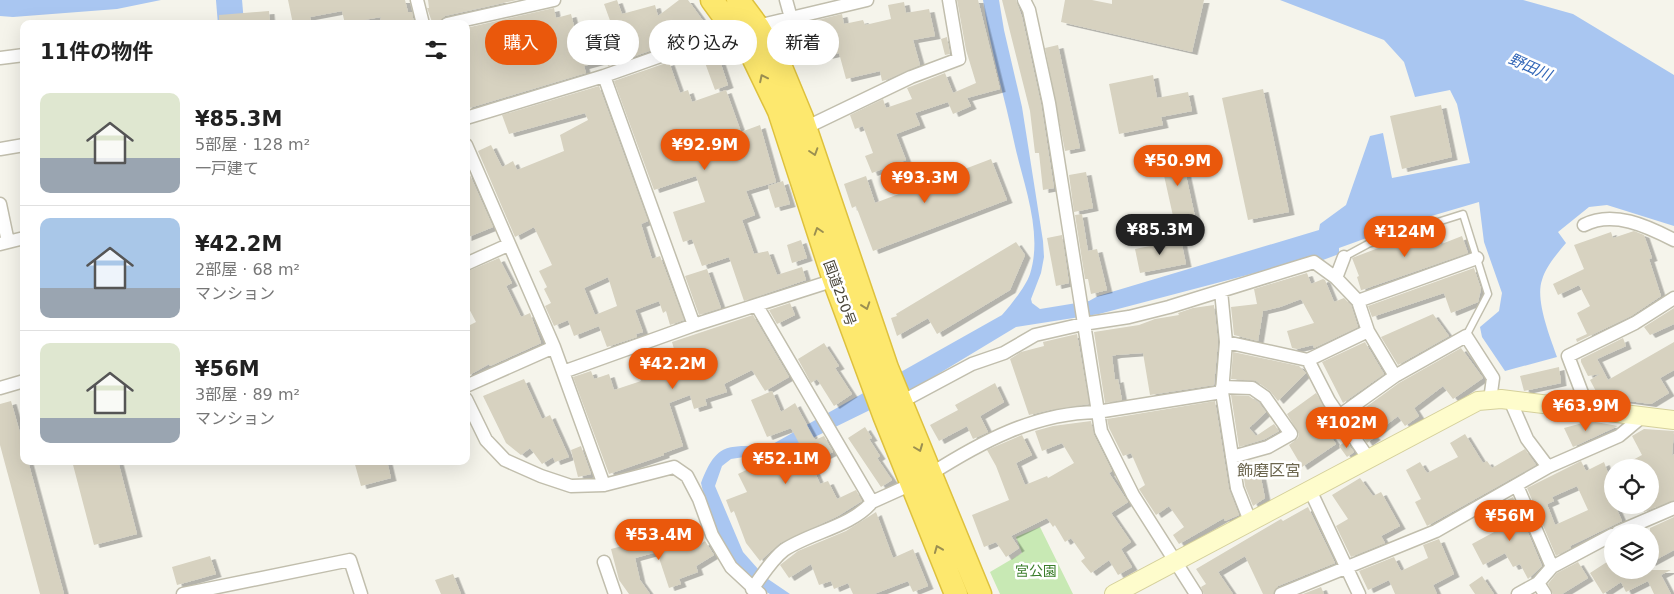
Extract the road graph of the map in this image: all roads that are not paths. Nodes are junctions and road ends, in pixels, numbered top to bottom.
1 (417, 0) edge
2 (554, 0) edge
3 (712, 0) edge
4 (738, 0) edge
5 (786, 0) edge
6 (862, 0) edge
7 (949, 0) edge
8 (1024, 0) edge
9 (791, 18) junction
10 (422, 20) edge
11 (465, 20) edge
12 (736, 20) edge
13 (744, 20) edge
14 (757, 26) edge
15 (757, 40) edge
16 (20, 56) edge
17 (0, 58) edge
18 (649, 61) edge
19 (757, 65) edge
20 (604, 76) junction
21 (470, 117) edge
22 (805, 128) junction
23 (20, 146) edge
24 (0, 149) edge
25 (470, 155) edge
26 (0, 204) edge
27 (1584, 225) dead end
28 (20, 239) edge
29 (1674, 240) edge
30 (4, 243) edge
31 (508, 245) junction
32 (1344, 257) joint
33 (1477, 258) junction
34 (470, 262) edge
35 (855, 273) junction
36 (1336, 278) junction
37 (834, 280) junction
38 (1221, 291) junction
39 (1674, 298) edge
40 (1358, 301) junction
41 (757, 306) junction
42 (1083, 324) junction
43 (694, 325) junction
44 (1368, 331) junction
45 (1466, 336) junction
46 (1226, 342) junction
47 (554, 347) junction
48 (1308, 360) junction
49 (563, 372) junction
50 (878, 372) junction
51 (1395, 376) junction
52 (20, 382) edge
53 (470, 384) edge
54 (0, 388) edge
55 (1222, 390) junction
56 (1490, 400) junction
57 (1510, 400) junction
58 (893, 408) junction
59 (1574, 408) junction
60 (470, 409) edge
61 (1097, 412) junction
62 (1339, 416) junction
63 (1643, 416) junction
64 (1674, 420) edge
65 (1232, 457) junction
66 (1368, 458) junction
67 (1548, 467) junction
68 (920, 480) junction
69 (604, 485) junction
70 (1517, 486) junction
71 (1310, 490) junction
72 (872, 502) junction
73 (1674, 508) edge
74 (1250, 521) junction
75 (1637, 524) edge
76 (1604, 539) edge
77 (1175, 561) junction
78 (604, 562) dead end
79 (1552, 567) junction
80 (1348, 568) junction
81 (1538, 582) junction
82 (204, 591) edge
83 (756, 592) edge
84 (183, 594) edge
85 (361, 594) edge
86 (615, 594) edge
87 (956, 594) edge
88 (980, 594) edge
89 (1114, 594) edge
90 (1196, 594) edge
91 (1281, 594) edge
92 (1359, 594) edge
93 (1518, 594) edge
94 (1545, 594) edge

1 - 10 street
2 - 11 street
3 - 12 highway, 国道250号
4 - 13 highway, 国道250号
5 - 9 street
6 - 9 street
7 - 22 street
8 - 42 street
9 - 14 street
15 - 22 highway, 国道250号
16 - 17 street
18 - 20 street
37 -> 19 highway, 国道250号
20 - 21 street
20 - 43 street
22 -> 35 highway, 国道250号
23 - 24 street
25 - 31 street
26 - 30 street
27 - 29 street
28 - 30 street
31 - 34 street
31 - 47 street
32 - 33 lane
32 - 36 street
33 - 40 street
33 - 45 lane
35 - 37 street
35 -> 50 highway, 国道250号
36 - 38 street
36 - 40 street
37 - 41 street
37 - 50 highway, 国道250号
38 - 42 street
38 - 46 street
39 - 59 street
40 - 44 street
41 - 43 street
41 - 72 street
42 - 58 street
42 - 61 street
43 - 49 street
44 - 48 street
44 - 51 street
45 - 51 street
45 - 56 street
46 - 48 street
46 - 55 street
47 - 49 street
47 - 53 street
48 - 62 street
49 - 69 street
50 - 58 highway, 国道250号
51 - 62 street
52 - 54 street
55 - 61 street
55 - 65 street
55 - 65 street
56 - 57 street
56 - 66 street
57 - 59 street
57 - 67 street
58 - 68 highway, 国道250号
59 - 63 street
60 - 69 street
61 - 68 street
61 - 77 street
62 - 66 street
63 - 64 street
63 - 67 street
65 - 74 street
66 - 71 street
67 - 70 street
68 - 72 street
87 -> 68 highway, 国道250号
68 - 88 highway, 国道250号
69 - 83 street
70 - 79 street
70 - 80 street
71 - 74 street
71 - 80 street
72 - 83 street
73 - 75 street
74 - 77 street
76 - 79 street
77 - 89 street
77 - 90 street
78 - 86 street
79 - 81 street
80 - 91 street
80 - 92 street
81 - 93 street
81 - 94 street
82 - 84 street
82 - 85 street

